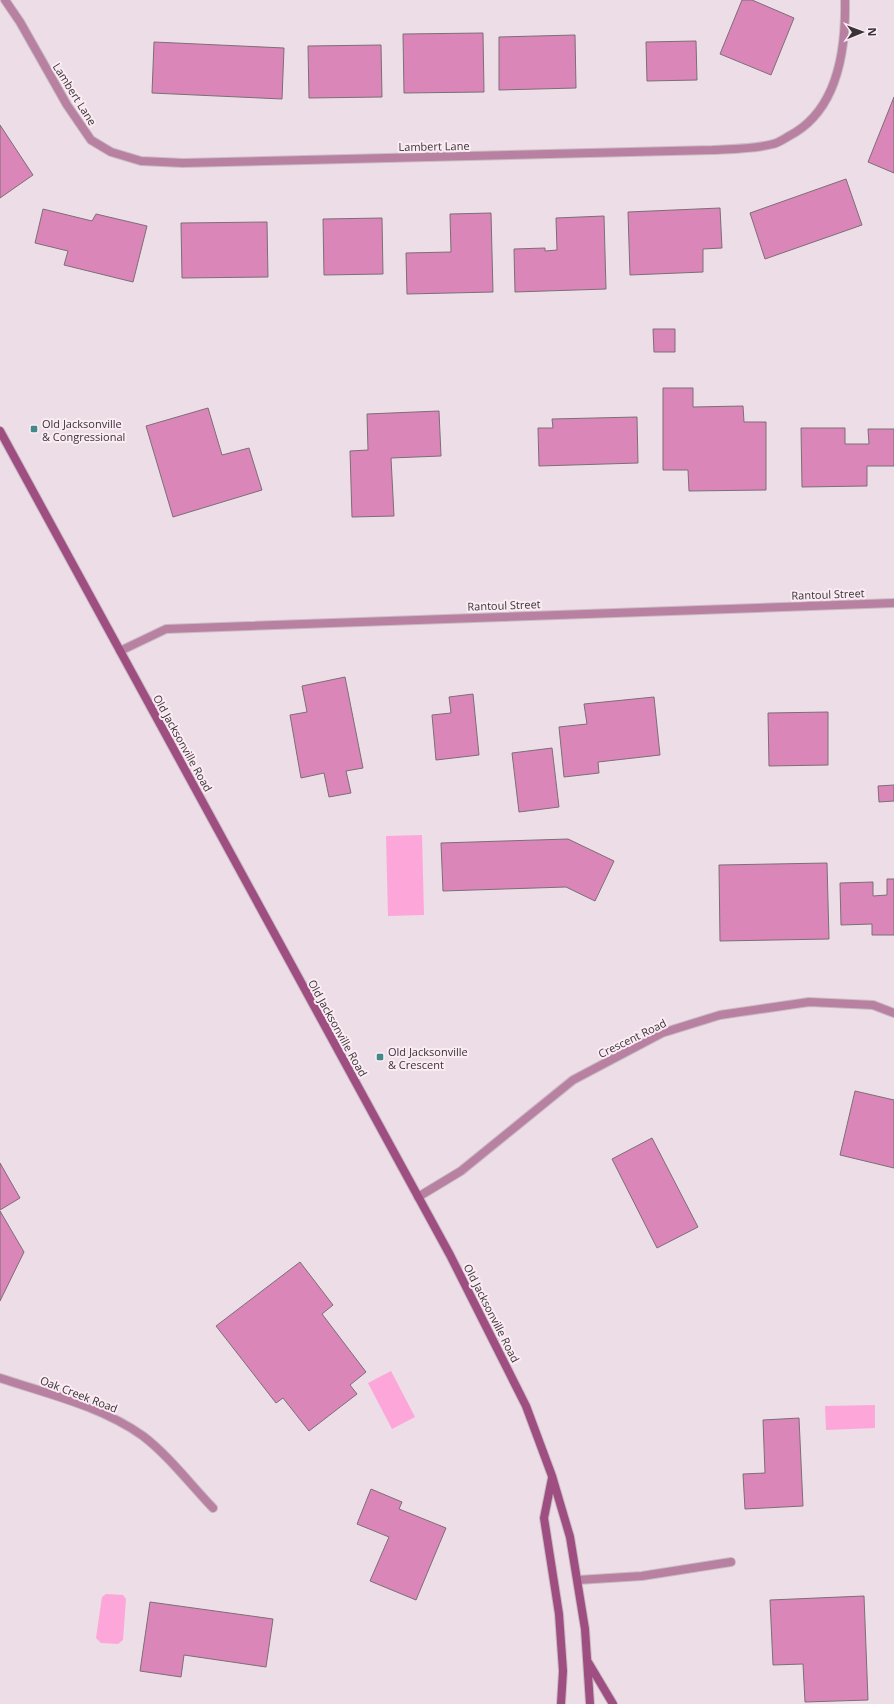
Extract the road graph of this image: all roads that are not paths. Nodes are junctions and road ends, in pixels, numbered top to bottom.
1 (5, 0) edge
2 (846, 0) edge
3 (0, 431) edge
4 (894, 603) edge
5 (120, 651) junction
6 (894, 1013) edge
7 (418, 1197) junction
8 (0, 1378) edge
9 (552, 1476) junction
10 (213, 1508) dead end
11 (731, 1562) dead end
12 (578, 1580) junction
13 (587, 1661) junction
14 (561, 1704) edge
15 (590, 1704) edge
16 (613, 1704) edge

1 - 2 street, Lambert Lane
3 - 5 street, Old Jacksonville Road
4 - 5 street, Rantoul Street
5 - 7 street, Old Jacksonville Road
6 - 7 street, Crescent Road
7 - 9 street, Old Jacksonville Road
8 - 10 street, Oak Creek Road
9 - 12 street, Old Jacksonville Road
9 - 14 street
11 - 12 street
12 - 13 street, Old Jacksonville Road
13 - 15 street, Old Jacksonville Road
13 - 16 street

